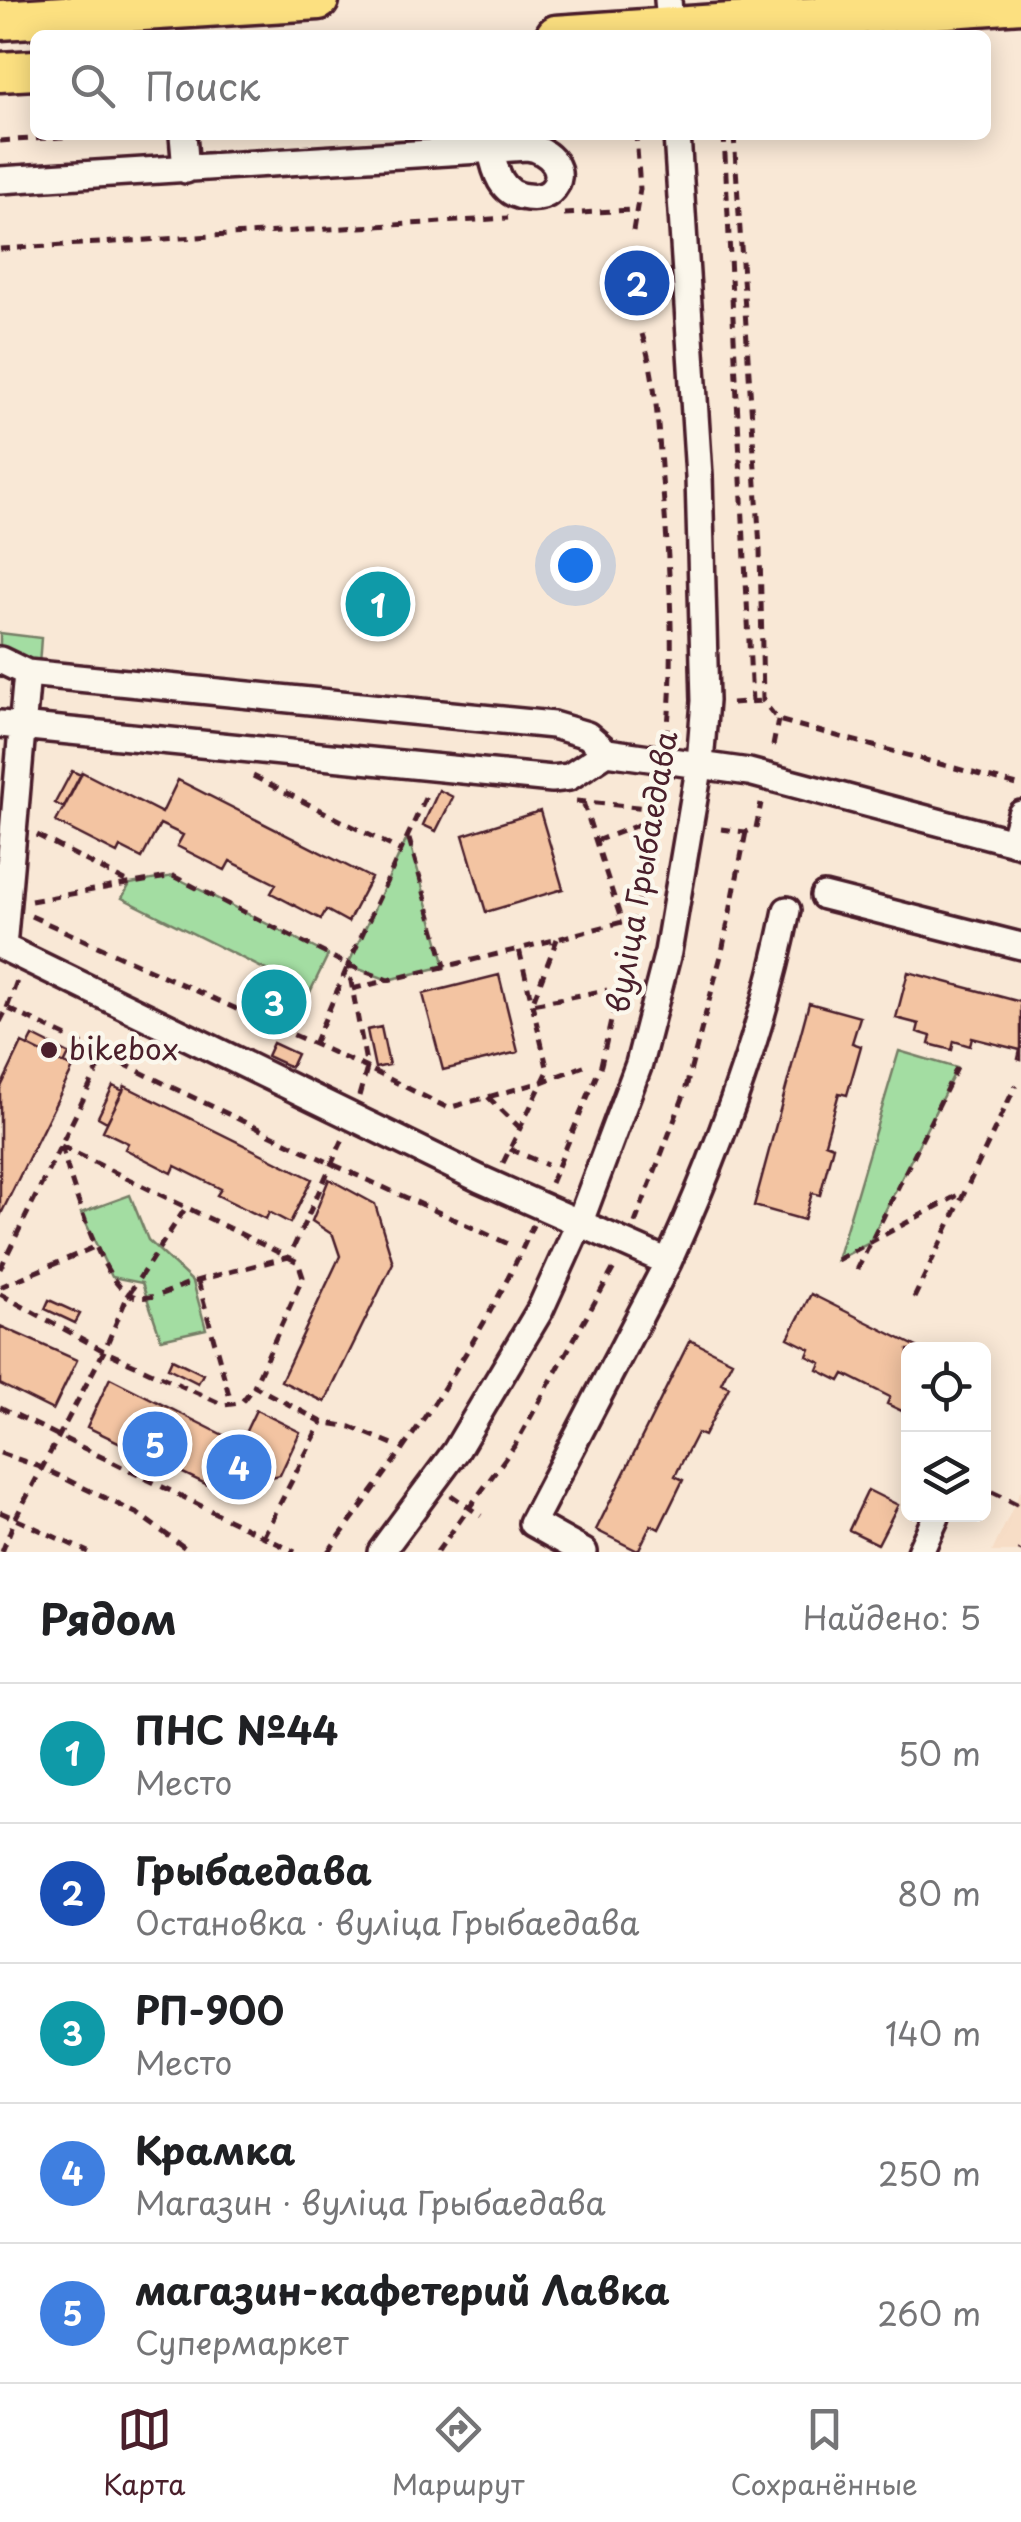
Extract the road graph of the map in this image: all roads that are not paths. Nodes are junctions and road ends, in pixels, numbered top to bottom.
1 (319, 0) edge
2 (1021, 3) edge
3 (0, 20) edge
4 (670, 21) edge
5 (597, 30) edge
6 (30, 70) edge
7 (0, 72) edge
8 (183, 140) edge
9 (677, 140) edge
10 (491, 150) dead end
11 (186, 170) junction
12 (0, 180) edge
13 (0, 660) edge
14 (28, 673) junction
15 (11, 726) edge
16 (607, 752) junction
17 (700, 763) junction
18 (1021, 814) edge
19 (1017, 843) edge
20 (824, 896) dead end
21 (787, 910) dead end
22 (1021, 946) edge
23 (2, 958) edge
24 (579, 1224) junction
25 (668, 1262) junction
26 (934, 1522) edge
27 (381, 1552) edge
28 (584, 1552) edge
29 (920, 1552) edge

1 - 3 highway
2 - 4 highway
4 - 5 highway
6 - 7 highway
8 - 11 street
9 - 17 street, вуліца Грыбаедава
10 - 11 street
11 - 12 street
13 - 14 street
14 - 15 street
14 - 16 street
15 - 16 street
15 - 23 street
16 - 17 street
17 - 19 street
17 - 24 street, вуліца Грыбаедава
18 - 19 street
20 - 22 street
21 - 25 street
23 - 24 street
24 - 25 street
24 - 27 street, вуліца Грыбаедава
25 - 28 street
26 - 29 street

